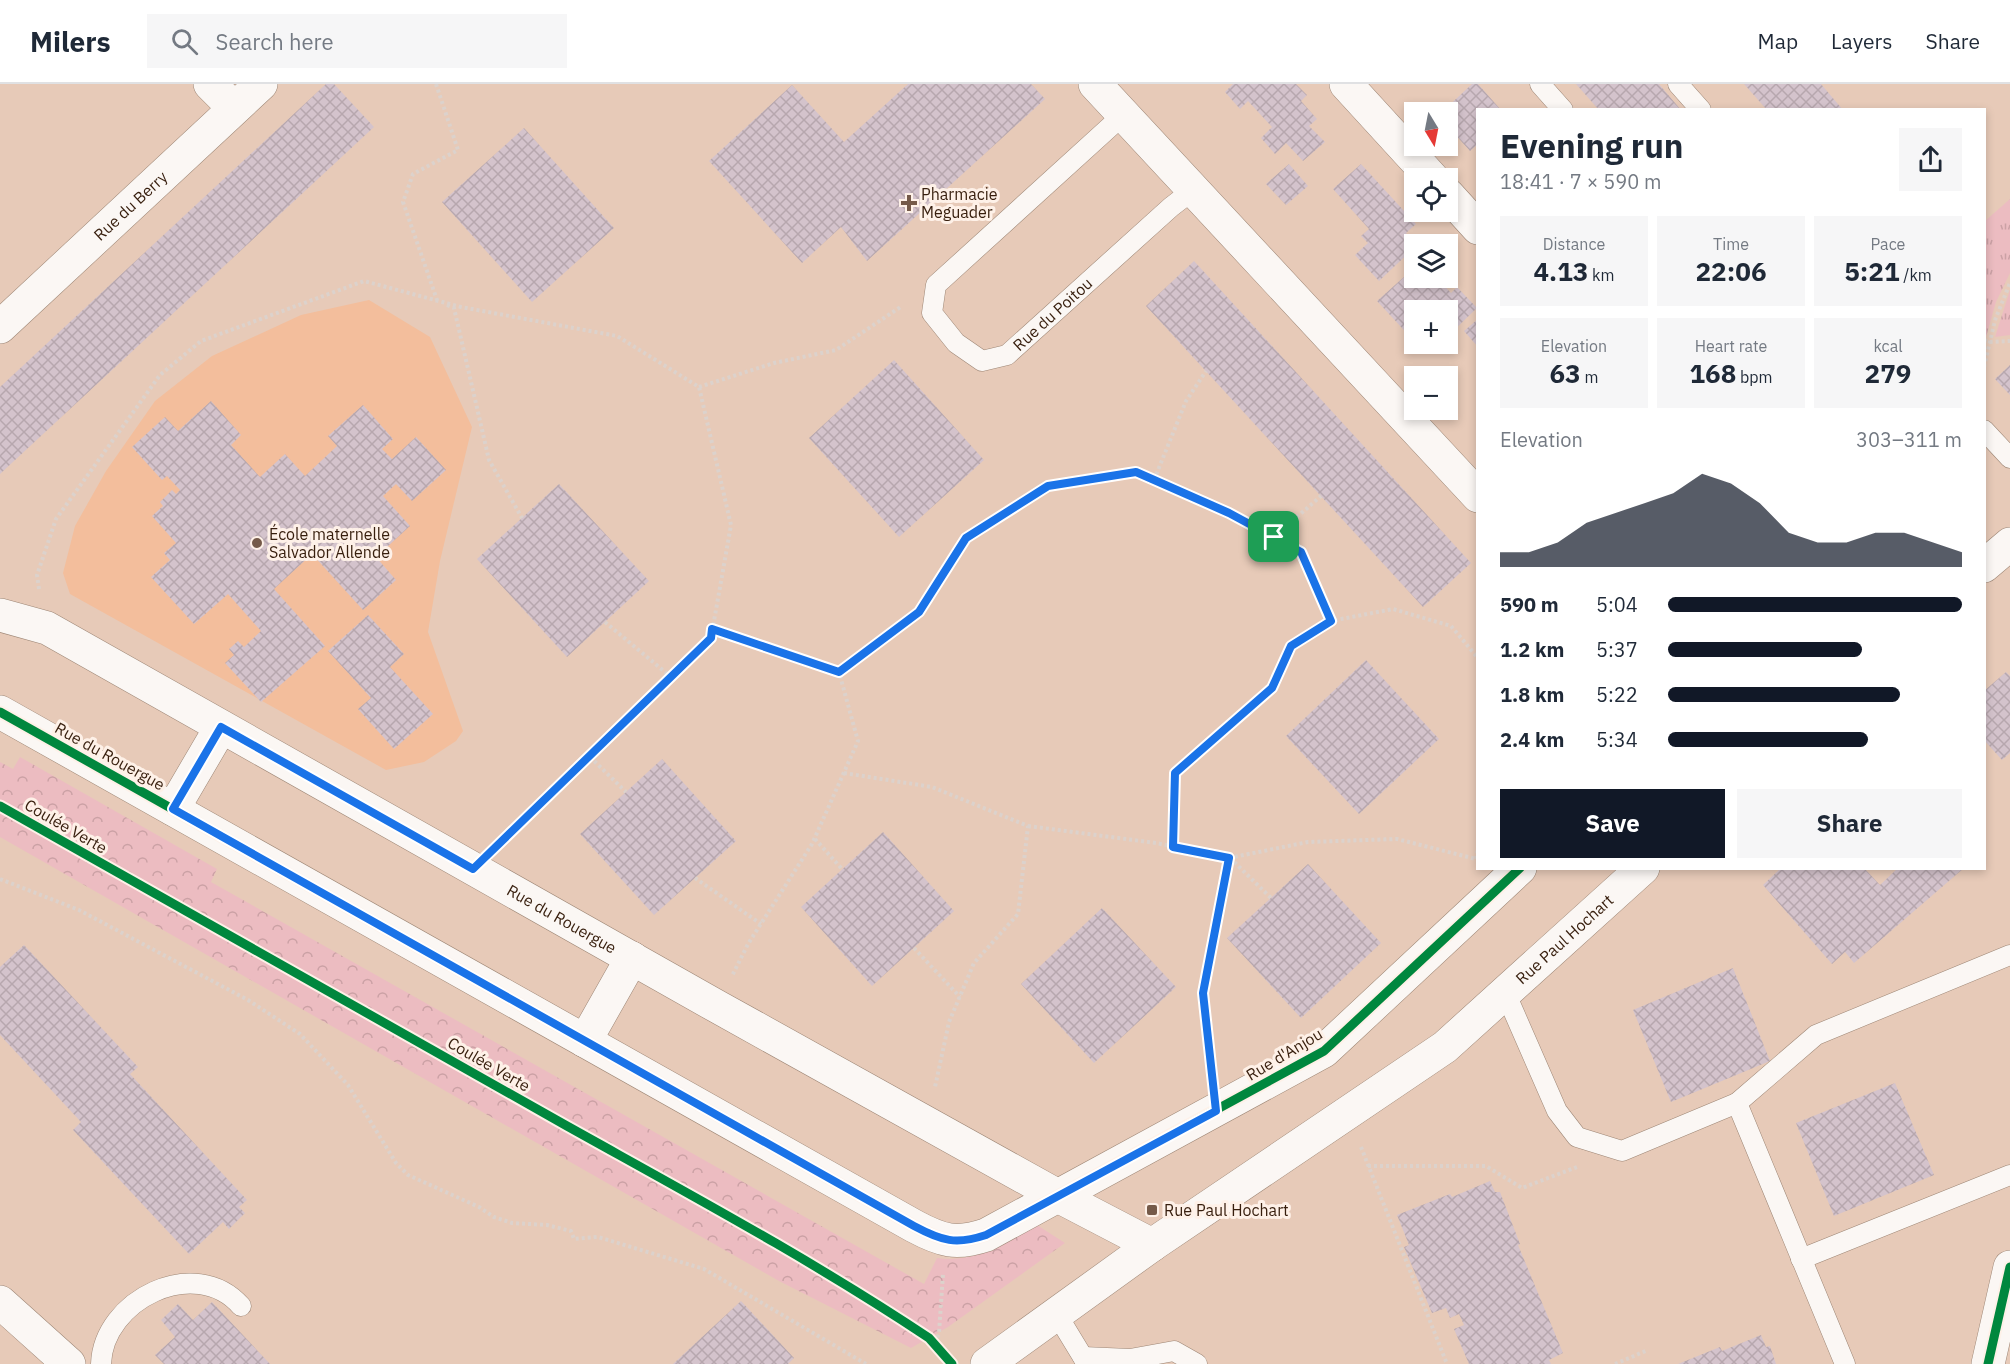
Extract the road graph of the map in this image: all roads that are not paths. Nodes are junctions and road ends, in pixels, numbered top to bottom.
1 (210, 84) edge
2 (261, 84) edge
3 (1095, 84) edge
4 (1346, 84) edge
5 (1540, 84) edge
6 (1678, 84) edge
7 (234, 108) junction
8 (1561, 108) edge
9 (1699, 108) edge
10 (1123, 115) junction
11 (1423, 168) edge
12 (1193, 190) junction
13 (1458, 206) edge
14 (1476, 226) edge
15 (0, 327) edge
16 (1986, 432) edge
17 (2010, 458) edge
18 (1476, 494) edge
19 (2010, 544) edge
20 (1986, 564) edge
21 (0, 615) edge
22 (0, 712) edge
23 (221, 727) junction
24 (173, 809) junction
25 (1518, 870) edge
26 (1641, 870) edge
27 (2010, 955) edge
28 (632, 958) junction
29 (1505, 992) junction
30 (585, 1041) junction
31 (1737, 1103) junction
32 (2010, 1175) edge
33 (1058, 1196) junction
34 (1152, 1245) junction
35 (1801, 1258) junction
36 (2010, 1267) edge
37 (0, 1302) edge
38 (241, 1306) dead end
39 (2006, 1306) edge
40 (1056, 1313) junction
41 (1085, 1360) edge
42 (1986, 1363) edge
43 (69, 1364) edge
44 (101, 1364) edge
45 (987, 1364) edge
46 (1197, 1364) edge
47 (1845, 1364) edge

1 - 7 street
2 - 7 street, Rue du Berry
3 - 10 street
4 - 11 street
5 - 8 lane
6 - 9 lane
7 - 15 street, Rue du Berry
10 - 12 street
10 - 12 lane, Rue du Poitou
12 - 18 street
13 - 14 street
16 - 17 lane
19 - 20 street
21 - 23 street, Rue du Rouergue
22 - 24 street, Rue du Rouergue
23 - 24 street
23 - 28 street, Rue du Rouergue
24 - 30 street, Rue du Rouergue
25 - 33 street, Rue d'Anjou
26 - 29 street, Rue Paul Hochart
27 - 31 lane
28 - 30 street
28 - 33 street, Rue du Rouergue
29 - 31 lane
29 - 34 street, Rue Paul Hochart
30 - 33 street, Rue du Rouergue
31 - 35 lane
32 - 35 lane
33 - 34 street, Rue du Rouergue
34 - 40 street, Rue Paul Hochart
35 - 47 lane
36 - 39 street
37 - 43 street
38 - 44 lane
39 - 42 street
40 - 41 lane
40 - 45 street, Rue Paul Hochart
41 - 46 lane

